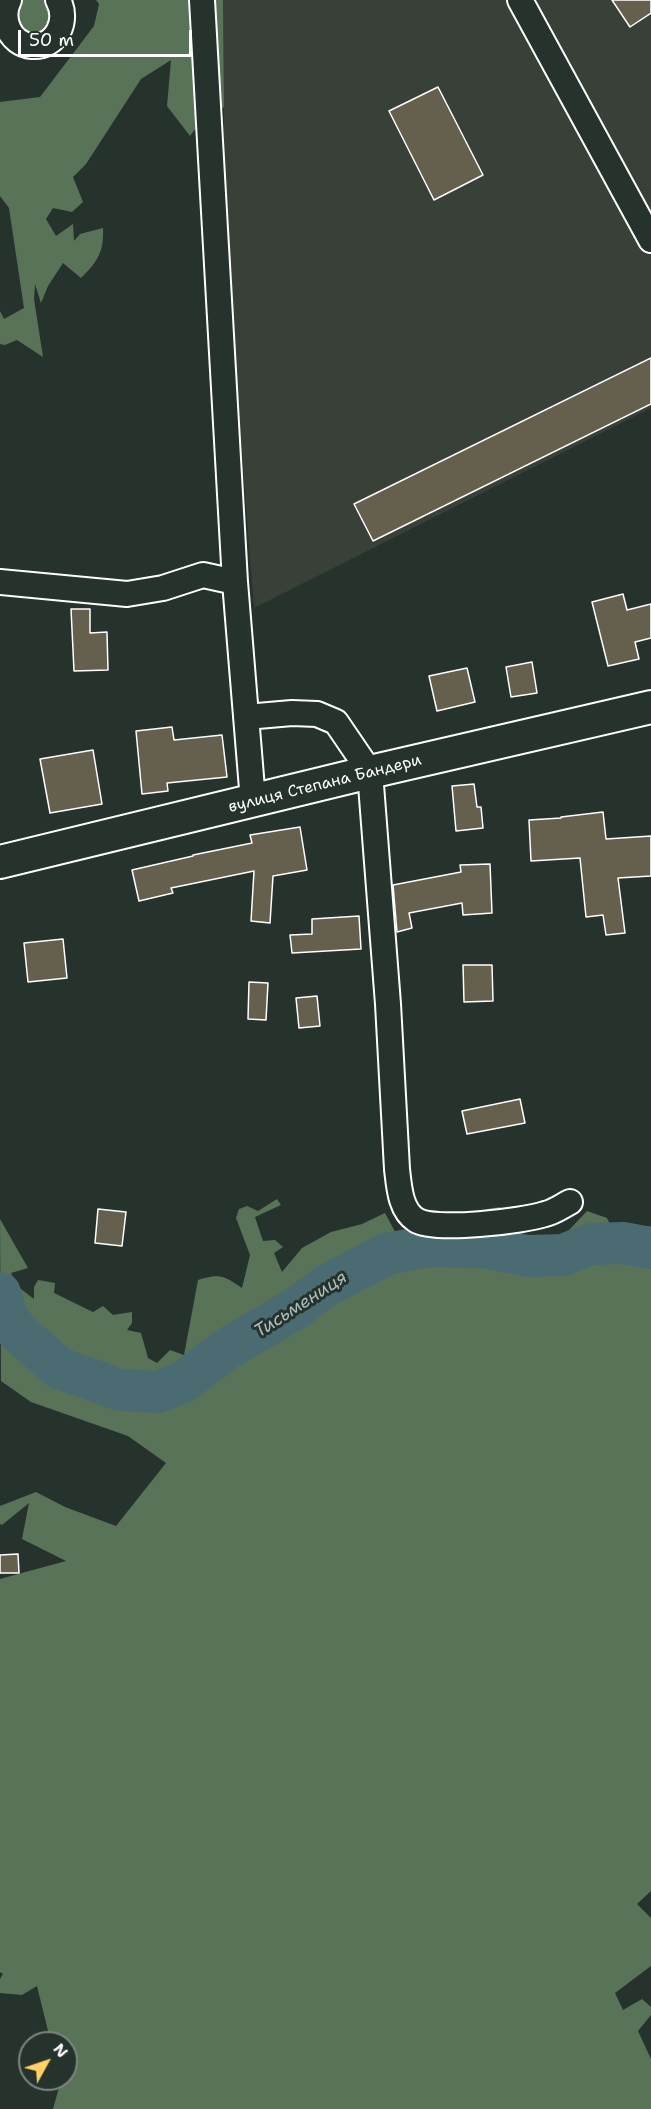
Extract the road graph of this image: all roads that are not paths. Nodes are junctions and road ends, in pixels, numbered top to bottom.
1 (58, 0) edge
2 (202, 0) edge
3 (520, 0) edge
4 (5, 2) edge
5 (651, 240) edge
6 (0, 582) edge
7 (235, 582) junction
8 (651, 707) edge
9 (246, 717) junction
10 (370, 772) junction
11 (253, 801) junction
12 (0, 862) edge
13 (570, 1202) dead end

1 - 4 lane
2 - 7 lane
3 - 5 lane
6 - 7 lane
7 - 9 lane
8 - 10 main road, вулиця Степана Бандери
9 - 10 lane
9 - 11 lane
10 - 11 main road, вулиця Степана Бандери
10 - 13 lane
11 - 12 main road, вулиця Степана Бандери

